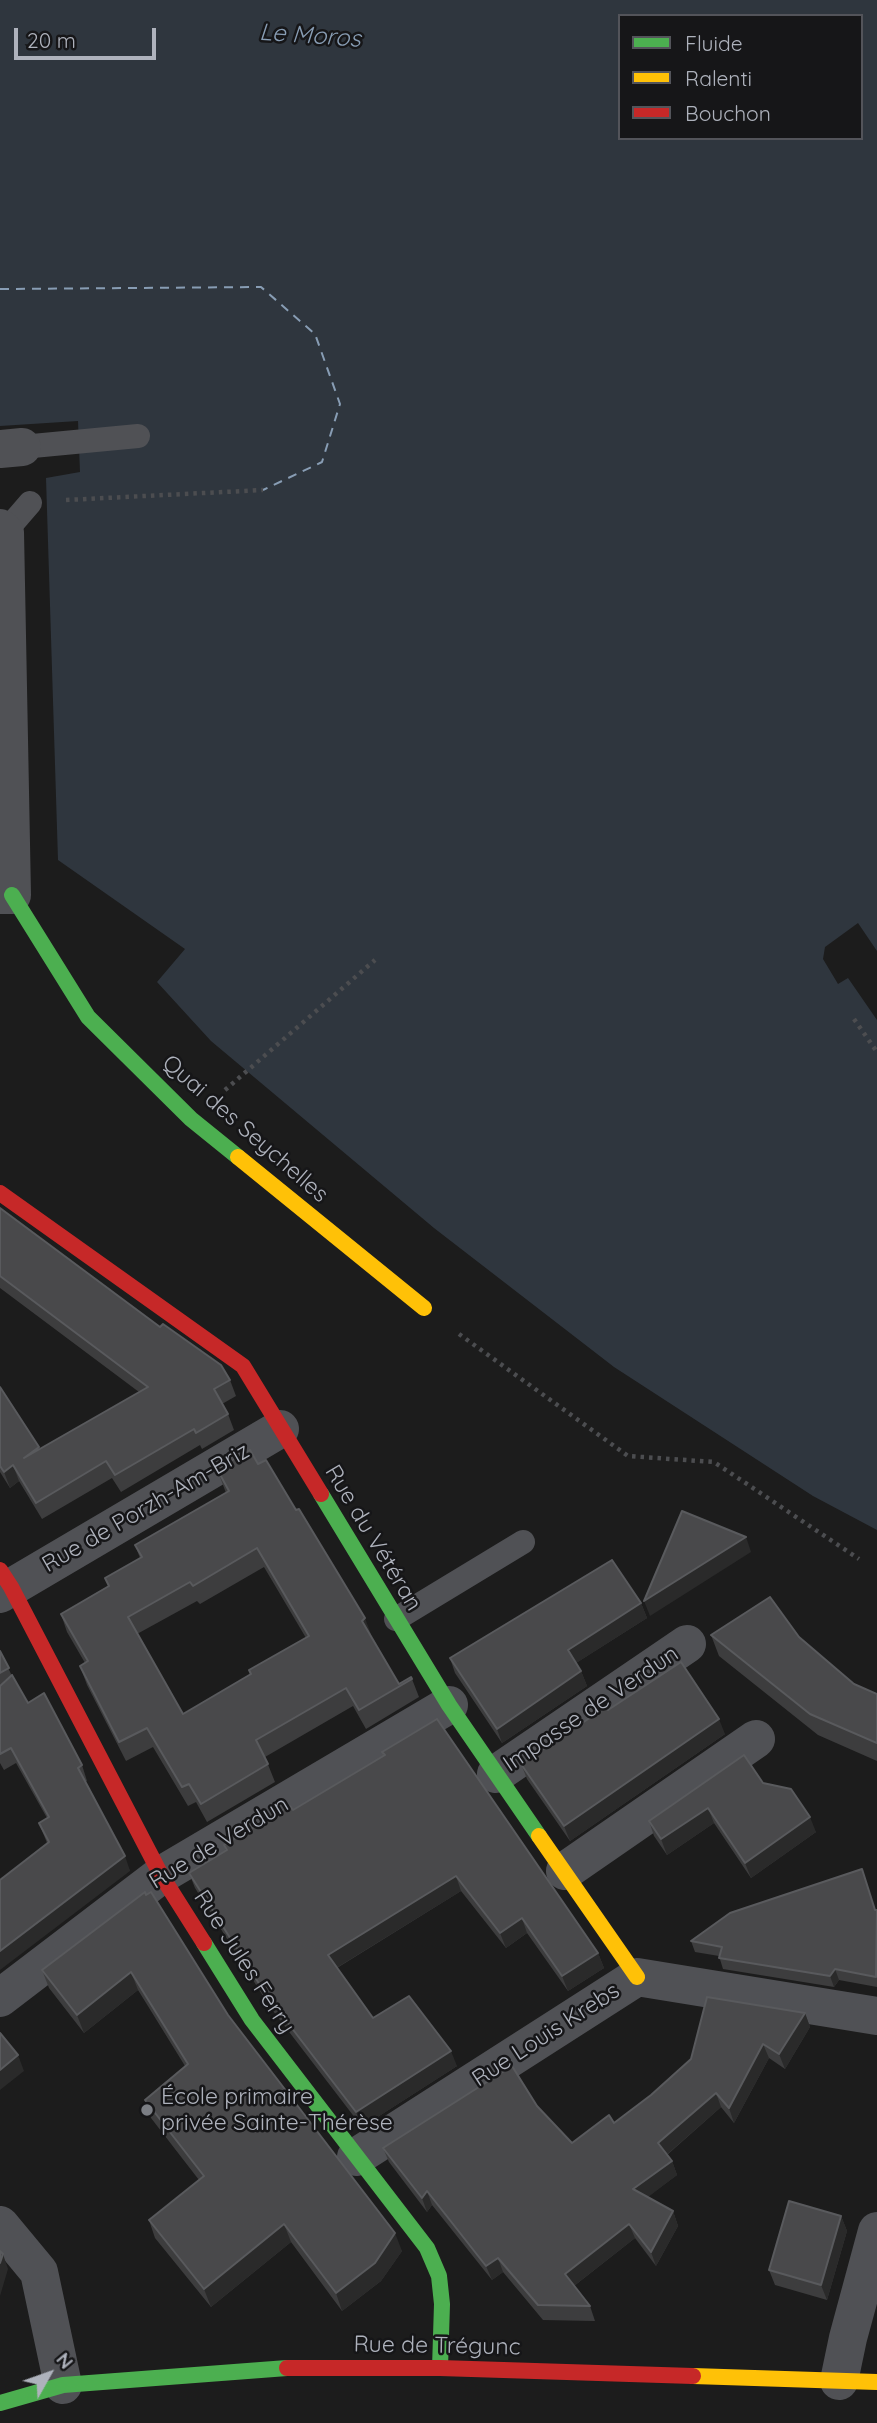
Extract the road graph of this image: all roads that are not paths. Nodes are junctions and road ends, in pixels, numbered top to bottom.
1 (138, 436) dead end
2 (11, 448) edge
3 (30, 503) road end
4 (3, 530) edge
5 (6, 895) edge
6 (0, 1193) edge
7 (424, 1308) road end
8 (280, 1429) junction
9 (523, 1542) dead end
10 (4, 1584) edge
11 (396, 1619) junction
12 (687, 1644) dead end
13 (449, 1705) junction
14 (756, 1739) dead end
15 (496, 1774) junction
16 (565, 1871) junction
17 (161, 1875) junction
18 (637, 1977) junction
19 (0, 1998) edge
20 (877, 2016) edge
21 (356, 2157) junction
22 (0, 2225) edge
23 (877, 2231) edge
24 (440, 2368) junction
25 (839, 2381) junction
26 (877, 2382) edge
27 (63, 2385) junction
28 (0, 2403) edge

1 - 2 lane
3 - 4 lane
4 - 5 street
5 - 7 street, Quai des Seychelles
6 - 8 street, Rue du Vétéran
8 - 10 street, Rue de Porzh-Am-Briz
8 - 11 street, Rue du Vétéran
9 - 11 lane
10 - 17 street, Rue Jules Ferry
11 - 13 street, Rue du Vétéran
12 - 15 street, Impasse de Verdun
13 - 15 street, Rue du Vétéran
13 - 17 street, Rue de Verdun
14 - 16 street
15 - 16 street, Rue du Vétéran
16 - 18 street, Rue du Vétéran
17 - 19 street, Rue de Verdun
17 - 21 street, Rue Jules Ferry
18 - 20 street, Rue Louis Krebs
18 - 21 street, Rue Louis Krebs
21 - 24 street, Rue Jules Ferry
22 - 27 street
23 - 25 street
24 - 25 street, Rue de Trégunc
24 - 27 street, Rue de Trégunc
25 - 26 street, Rue de Trégunc
27 - 28 street, Rue de Trégunc

